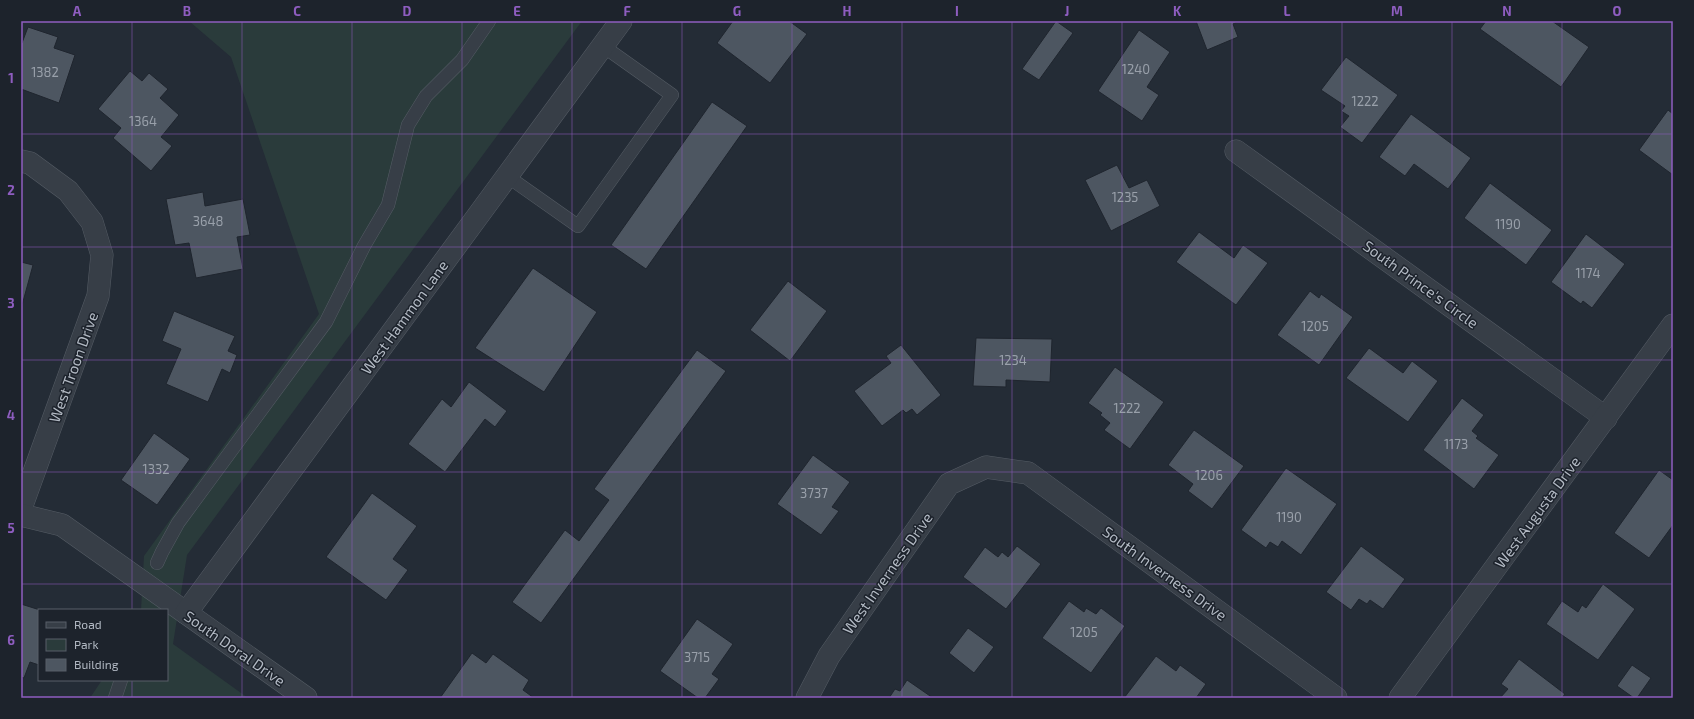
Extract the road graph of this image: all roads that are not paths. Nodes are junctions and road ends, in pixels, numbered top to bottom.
1 (490, 21) edge
2 (621, 21) edge
3 (603, 46) junction
4 (1236, 151) dead end
5 (21, 161) edge
6 (508, 176) junction
7 (1673, 325) edge
8 (1606, 418) junction
9 (986, 467) joint
10 (21, 508) edge
11 (21, 515) edge
12 (158, 563) dead end
13 (186, 613) junction
14 (121, 681) edge
15 (115, 698) edge
16 (306, 698) edge
17 (807, 698) edge
18 (1336, 698) edge
19 (1400, 698) edge

1 - 12 lane
2 - 3 street, West Hammon Lane
3 - 6 street, West Hammon Lane
3 - 6 lane
4 - 8 street, South Prince's Circle
5 - 10 street, West Troon Drive
6 - 13 street, West Hammon Lane
7 - 8 street, West Augusta Drive
8 - 19 street, West Augusta Drive
9 - 17 street, West Inverness Drive
9 - 18 street, South Inverness Drive
11 - 13 street, South Doral Drive
13 - 16 street, South Doral Drive
14 - 15 lane

